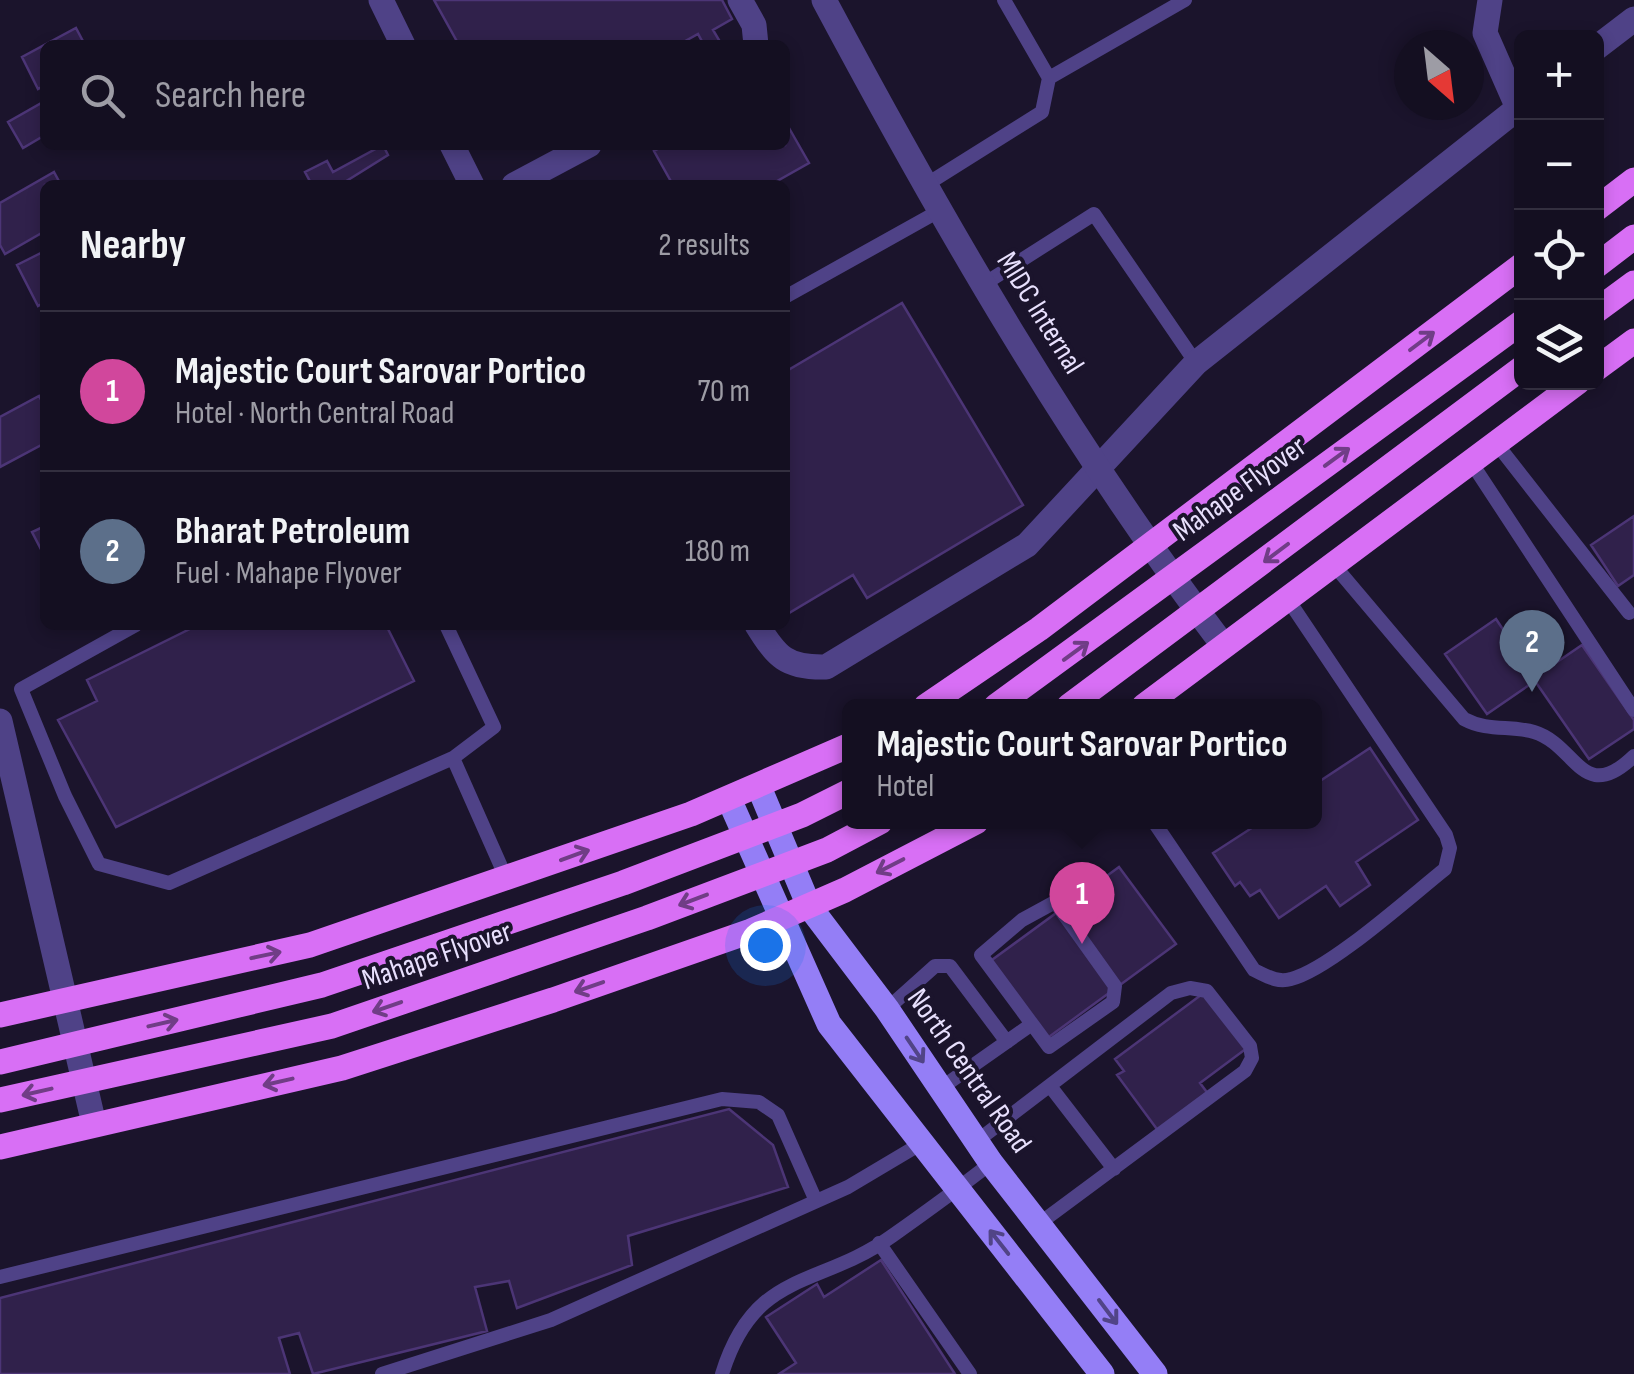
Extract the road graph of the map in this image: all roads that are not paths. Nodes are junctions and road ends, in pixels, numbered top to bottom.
1 (381, 0) edge
2 (740, 0) edge
3 (824, 0) edge
4 (1004, 0) edge
5 (1185, 0) edge
6 (1490, 0) edge
7 (1634, 19) edge
8 (401, 40) edge
9 (756, 40) edge
10 (1604, 42) edge
11 (1050, 78) junction
12 (1514, 93) edge
13 (1514, 111) edge
14 (454, 150) edge
15 (580, 150) edge
16 (470, 180) edge
17 (523, 180) edge
18 (1634, 180) edge
19 (924, 186) junction
20 (1604, 202) edge
21 (939, 210) junction
22 (1634, 237) edge
23 (1604, 260) edge
24 (1514, 271) edge
25 (1634, 283) edge
26 (984, 284) junction
27 (790, 294) edge
28 (1604, 305) edge
29 (1514, 328) edge
30 (1634, 341) edge
31 (1604, 363) edge
32 (1196, 364) junction
33 (1514, 374) edge
34 (1567, 390) edge
35 (1496, 443) junction
36 (1471, 462) junction
37 (1097, 468) junction
38 (1147, 545) junction
39 (1333, 564) junction
40 (1286, 598) junction
41 (1629, 613) dead end
42 (127, 630) edge
43 (448, 630) edge
44 (760, 630) edge
45 (1223, 645) junction
46 (936, 699) edge
47 (1006, 699) edge
48 (1078, 699) edge
49 (1153, 699) edge
50 (1634, 710) edge
51 (0, 721) edge
52 (842, 750) edge
53 (1634, 756) edge
54 (453, 758) junction
55 (760, 787) junction
56 (842, 794) edge
57 (729, 799) junction
58 (867, 829) edge
59 (962, 829) edge
60 (1159, 829) edge
61 (507, 880) junction
62 (810, 906) junction
63 (780, 919) junction
64 (62, 1000) junction
65 (887, 1008) junction
66 (0, 1016) edge
67 (1032, 1024) junction
68 (1007, 1042) junction
69 (0, 1062) edge
70 (1050, 1086) junction
71 (941, 1088) junction
72 (0, 1100) edge
73 (94, 1124) junction
74 (922, 1142) junction
75 (0, 1147) edge
76 (984, 1152) junction
77 (1114, 1168) junction
78 (958, 1189) junction
79 (816, 1202) junction
80 (1040, 1223) junction
81 (878, 1243) junction
82 (0, 1276) edge
83 (382, 1374) edge
84 (722, 1374) edge
85 (970, 1374) edge
86 (1102, 1374) edge
87 (1156, 1374) edge

1 - 8 street
2 - 9 street
3 - 19 street, MIDC Internal
4 - 11 lane
5 - 11 lane
6 - 12 street
7 - 10 street
11 - 19 lane
13 - 32 street
14 - 16 street
15 - 17 street
18 - 20 main road
19 - 21 street, MIDC Internal
21 - 26 street, MIDC Internal
21 - 27 lane
22 - 23 main road
38 -> 24 main road
25 - 28 main road
26 - 32 lane
26 - 37 street, MIDC Internal
47 -> 29 main road, Mahape Flyover, bridge
30 - 31 main road
32 - 37 street
33 -> 48 main road, bridge
34 - 35 main road
35 - 36 main road
35 - 41 lane
36 - 39 main road
36 - 50 lane
37 - 38 street, MIDC Internal
37 - 44 street
38 - 45 street, MIDC Internal
38 - 46 main road
39 - 40 main road
39 - 53 lane
40 - 45 main road
40 - 60 lane
42 - 54 lane
43 - 54 lane
45 - 49 main road
51 - 64 street
52 - 55 main road
54 - 61 lane
55 - 57 main road
55 - 62 main road, North Central Road
69 -> 56 main road, Mahape Flyover, bridge
61 -> 57 main road
57 - 63 main road
58 -> 72 main road, Mahape Flyover, bridge
59 -> 62 main road
64 -> 61 main road
62 - 63 main road
62 - 65 main road, North Central Road
63 -> 73 main road
63 - 74 main road
64 - 66 main road
64 - 73 street
65 - 68 lane
65 -> 71 main road, North Central Road
67 - 67 lane
67 - 68 lane
68 - 71 lane
70 - 76 lane
70 - 77 lane
70 - 77 lane
71 - 76 main road, North Central Road
73 - 75 main road
74 - 78 main road
74 - 79 lane
76 - 78 lane
76 - 80 main road, North Central Road
77 - 80 lane
78 - 81 lane
86 -> 78 main road
79 - 82 lane
79 - 83 lane
80 -> 87 main road, North Central Road
81 - 84 lane
81 - 85 lane

